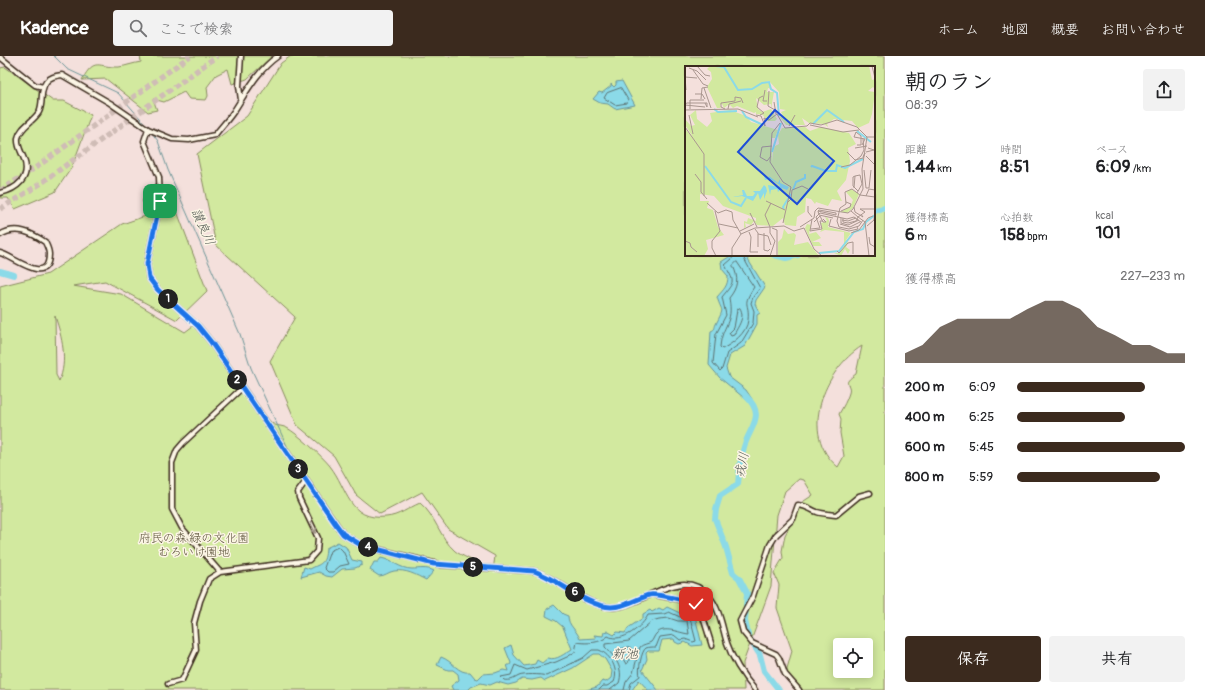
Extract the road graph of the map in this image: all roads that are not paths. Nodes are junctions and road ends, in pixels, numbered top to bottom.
1 (241, 56) edge
2 (278, 56) edge
3 (1, 60) edge
4 (43, 87) junction
5 (241, 100) junction
6 (148, 129) junction
7 (160, 184) junction
8 (0, 193) edge
9 (146, 201) dead end
10 (0, 235) edge
11 (0, 253) edge
12 (242, 388) junction
13 (306, 481) junction
14 (870, 493) dead end
15 (220, 572) junction
16 (650, 594) junction
17 (712, 646) dead end
18 (168, 684) dead end
19 (755, 690) edge
20 (799, 690) edge

1 - 5 street
2 - 5 street
3 - 4 street
4 - 6 street
4 - 8 street
5 - 6 street
6 - 7 street
7 - 9 street
7 - 12 street
10 - 11 street
12 - 13 street
12 - 15 street
13 -> 15 street
13 - 16 street
14 - 20 street
15 - 18 street
16 - 17 street
16 - 19 street

